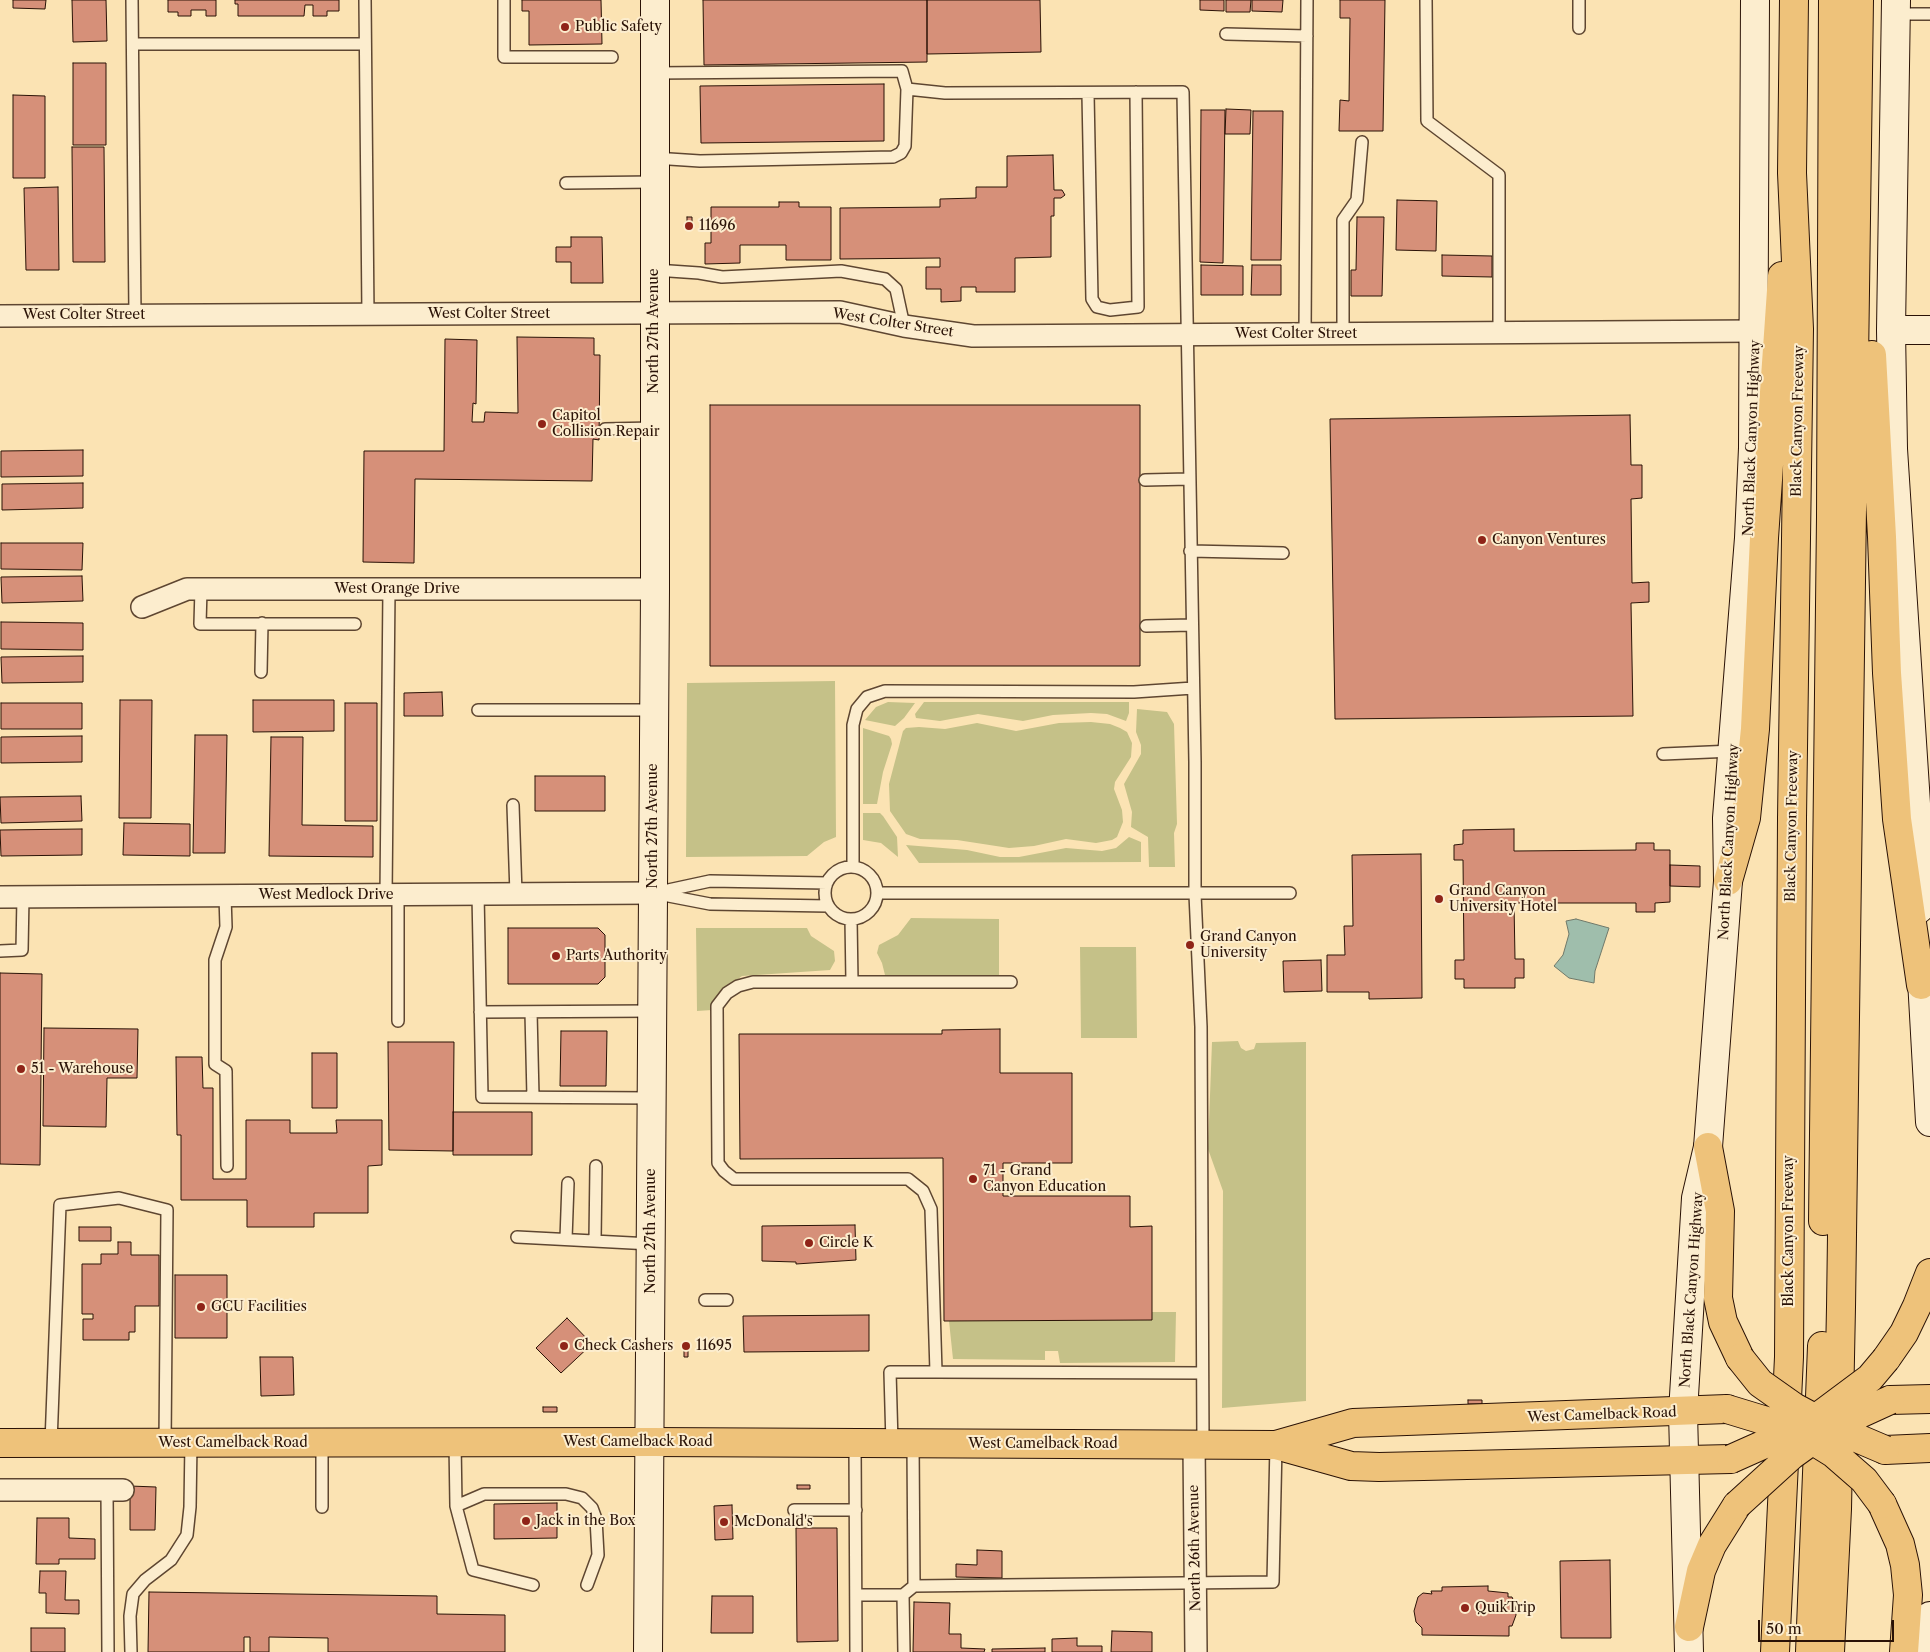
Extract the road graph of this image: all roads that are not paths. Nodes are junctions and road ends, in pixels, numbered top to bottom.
1 (132, 0) edge
2 (365, 0) edge
3 (504, 0) edge
4 (654, 0) edge
5 (1307, 0) edge
6 (1426, 0) edge
7 (1579, 0) edge
8 (1755, 0) edge
9 (1794, 0) edge
10 (1817, 0) edge
11 (1833, 0) edge
12 (1859, 0) edge
13 (1896, 7) edge
14 (1930, 14) edge
15 (1579, 28) dead end
16 (1226, 34) dead end
17 (1307, 36) junction
18 (133, 44) junction
19 (365, 44) junction
20 (612, 57) dead end
21 (654, 73) junction
22 (907, 89) junction
23 (1136, 92) junction
24 (1088, 94) junction
25 (1362, 142) dead end
26 (654, 170) junction
27 (1792, 173) junction
28 (1858, 179) junction
29 (566, 183) dead end
30 (655, 270) junction
31 (654, 313) junction
32 (135, 315) junction
33 (368, 315) junction
34 (0, 316) edge
35 (904, 326) junction
36 (1891, 330) junction
37 (1930, 330) edge
38 (1755, 331) junction
39 (1499, 333) junction
40 (1305, 334) junction
41 (1343, 334) junction
42 (1187, 335) junction
43 (654, 428) junction
44 (605, 429) dead end
45 (1189, 479) junction
46 (1145, 480) dead end
47 (1190, 551) junction
48 (1284, 553) dead end
49 (201, 589) junction
50 (389, 589) junction
51 (655, 589) junction
52 (142, 607) dead end
53 (262, 623) junction
54 (355, 624) dead end
55 (1192, 625) junction
56 (1146, 626) dead end
57 (261, 672) dead end
58 (1193, 688) junction
59 (478, 710) dead end
60 (654, 710) junction
61 (1733, 752) junction
62 (1663, 754) dead end
63 (513, 805) dead end
64 (853, 867) junction
65 (1728, 881) junction
66 (826, 883) junction
67 (653, 893) junction
68 (878, 893) junction
69 (1290, 893) dead end
70 (478, 894) junction
71 (516, 894) junction
72 (1195, 894) junction
73 (392, 895) junction
74 (225, 896) junction
75 (23, 897) junction
76 (0, 898) edge
77 (828, 906) junction
78 (851, 920) junction
79 (0, 951) edge
80 (852, 982) junction
81 (1011, 982) dead end
82 (1921, 985) junction
83 (652, 1011) junction
84 (480, 1012) junction
85 (531, 1012) junction
86 (398, 1022) dead end
87 (533, 1098) junction
88 (652, 1098) junction
89 (1930, 1122) edge
90 (1708, 1147) junction
91 (227, 1166) dead end
92 (596, 1166) dead end
93 (568, 1183) dead end
94 (517, 1237) dead end
95 (566, 1239) junction
96 (595, 1240) junction
97 (651, 1244) junction
98 (1930, 1273) edge
99 (705, 1300) dead end
100 (727, 1300) dead end
101 (936, 1372) junction
102 (1202, 1373) junction
103 (1930, 1399) edge
104 (1683, 1412) junction
105 (1813, 1430) junction
106 (322, 1442) junction
107 (455, 1442) junction
108 (650, 1442) junction
109 (0, 1443) edge
110 (51, 1443) junction
111 (178, 1443) junction
112 (855, 1443) junction
113 (903, 1443) junction
114 (1198, 1444) junction
115 (1276, 1445) junction
116 (1930, 1448) edge
117 (1684, 1460) junction
118 (0, 1490) edge
119 (115, 1490) joint
120 (456, 1506) junction
121 (322, 1507) dead end
122 (794, 1510) dead end
123 (856, 1510) junction
124 (1195, 1582) junction
125 (533, 1585) dead end
126 (587, 1586) dead end
127 (914, 1586) junction
128 (903, 1594) junction
129 (856, 1595) junction
130 (1930, 1616) edge
131 (1689, 1639) edge
132 (1922, 1648) edge
133 (108, 1652) edge
134 (130, 1652) edge
135 (648, 1652) edge
136 (856, 1652) edge
137 (904, 1652) edge
138 (1196, 1652) edge
139 (1775, 1652) edge
140 (1795, 1652) edge
141 (1810, 1652) edge
142 (1830, 1652) edge

1 - 18 lane
2 - 19 lane
3 - 20 lane
4 - 21 main road, North 27th Avenue
5 - 17 lane
6 - 39 lane
7 - 15 lane
8 - 38 main road, North Black Canyon Highway
9 - 27 main road, Black Canyon Freeway
10 - 140 main road
11 - 141 main road
12 - 28 main road
13 - 14 lane
13 - 36 main road
16 - 17 lane
17 - 40 lane
18 - 19 lane
18 - 32 lane
19 - 33 lane
21 - 22 lane
21 - 26 main road, North 27th Avenue
22 - 24 lane
22 - 26 lane
23 - 24 lane
23 - 24 lane
23 - 42 lane
25 - 41 lane
26 - 29 lane
26 - 30 main road, North 27th Avenue
27 - 65 main road
27 - 139 main road, Black Canyon Freeway
28 - 82 main road
28 - 142 main road
30 - 31 main road, North 27th Avenue
30 - 35 lane
31 - 33 street, West Colter Street
31 - 35 street, West Colter Street
31 - 43 main road, North 27th Avenue
32 - 33 street, West Colter Street
32 - 34 street, West Colter Street
35 - 42 street, West Colter Street
36 - 37 main road
36 - 82 main road
38 - 39 street, West Colter Street
38 - 61 main road, North Black Canyon Highway
39 - 41 street, West Colter Street
40 - 41 street, West Colter Street
40 - 42 street, West Colter Street
42 - 45 lane
43 - 44 lane
43 - 51 main road, North 27th Avenue
45 - 46 lane
45 - 47 lane
47 - 48 lane
47 - 55 lane
49 - 50 street, West Orange Drive
49 - 52 street, West Orange Drive
49 - 53 lane
50 - 51 street, West Orange Drive
50 - 73 lane
51 - 60 main road, North 27th Avenue
53 - 54 lane
53 - 57 lane
55 - 56 lane
55 - 58 lane
58 - 64 lane
58 - 72 lane
59 - 60 lane
60 - 67 main road, North 27th Avenue
61 - 62 lane
61 - 65 main road, North Black Canyon Highway
63 - 71 lane
64 - 66 lane
64 - 68 lane
65 - 90 main road, North Black Canyon Highway
66 - 67 lane
66 - 77 lane
67 - 71 street, West Medlock Drive
67 - 77 lane
67 - 83 main road, North 27th Avenue
68 - 72 lane
68 - 78 lane
69 - 72 lane
70 - 71 street, West Medlock Drive
70 - 73 street, West Medlock Drive
70 - 84 lane
72 - 102 lane
73 - 74 street, West Medlock Drive
73 - 86 lane
74 - 75 street, West Medlock Drive
74 - 91 lane
75 - 76 street, West Medlock Drive
75 - 79 lane
77 - 78 lane
78 - 80 lane
80 - 81 lane
80 - 101 lane
82 - 89 main road
83 - 85 lane
83 - 88 main road, North 27th Avenue
84 - 85 lane
84 - 87 lane
85 - 87 lane
87 - 88 lane
88 - 97 main road, North 27th Avenue
90 - 104 main road, North Black Canyon Highway
90 - 105 main road, bridge
92 - 96 lane
93 - 95 lane
94 - 95 lane
95 - 96 lane
96 - 97 lane
97 - 108 main road, North 27th Avenue
98 - 105 main road, bridge
99 - 100 lane
101 - 102 lane
101 - 113 lane
102 - 114 lane
103 - 105 main road, bridge
104 - 105 main road, West Camelback Road, bridge
104 - 115 main road, West Camelback Road
104 - 117 main road, North Black Canyon Highway
105 - 116 main road, bridge
105 - 117 main road, West Camelback Road, bridge
105 - 131 main road, bridge
105 - 132 main road, bridge
106 - 107 main road, West Camelback Road
106 - 111 main road, West Camelback Road
106 - 121 lane
107 - 108 main road, West Camelback Road
107 - 120 lane
108 - 112 main road, West Camelback Road
108 - 135 main road, North 27th Avenue
109 - 110 main road, West Camelback Road
110 - 111 main road, West Camelback Road
110 - 111 lane
111 - 134 lane
112 - 113 main road, West Camelback Road
112 - 123 lane
113 - 114 main road, West Camelback Road
113 - 127 lane
114 - 115 main road, West Camelback Road
114 - 124 street, North 26th Avenue
115 - 117 main road, West Camelback Road
115 - 124 lane
117 - 131 main road, North Black Canyon Highway
118 - 119 street
119 - 133 lane
120 - 125 lane
120 - 126 lane
122 - 123 lane
123 - 129 lane
124 - 127 lane
124 - 138 street, North 26th Avenue
127 - 128 lane
128 - 129 lane
128 - 137 lane
129 - 136 lane
130 - 132 main road

